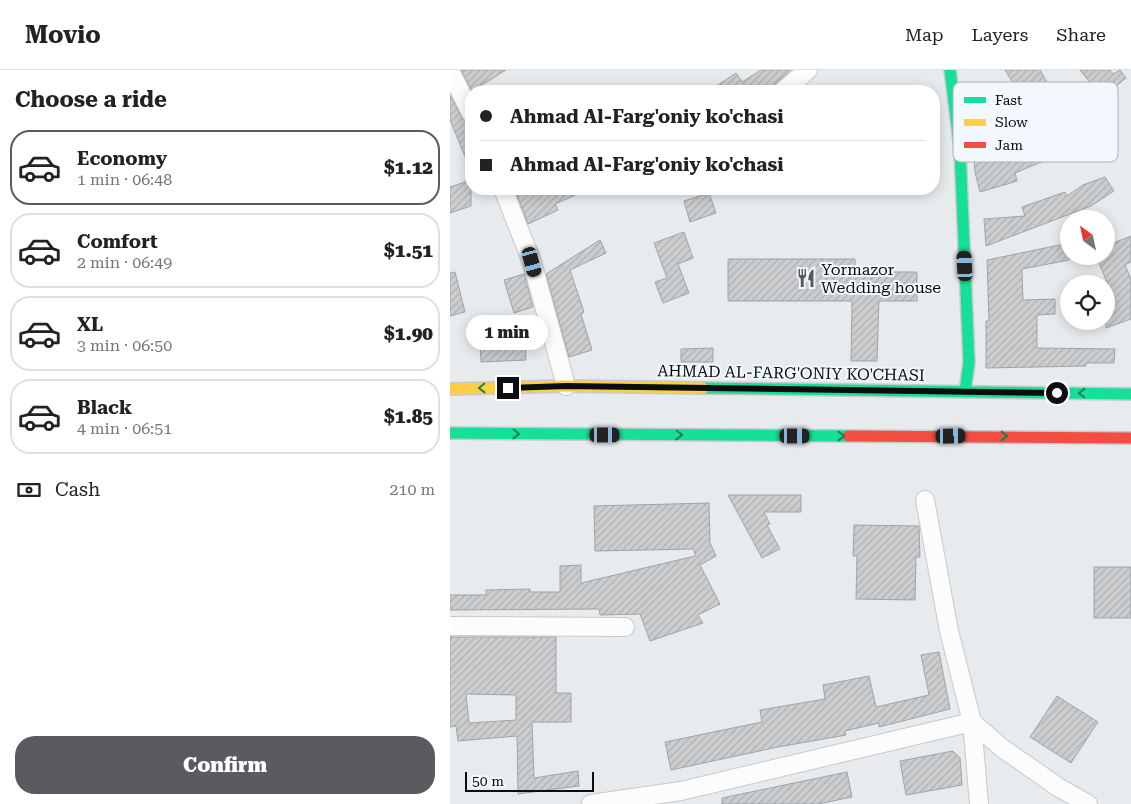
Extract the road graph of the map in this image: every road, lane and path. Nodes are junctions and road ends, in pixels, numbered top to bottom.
1 (808, 70) edge
2 (950, 70) edge
3 (450, 71) edge
4 (790, 85) edge
5 (953, 97) edge
6 (465, 101) edge
7 (960, 162) edge
8 (504, 195) edge
9 (566, 386) junction
10 (450, 389) edge
11 (1131, 394) edge
12 (965, 396) junction
13 (450, 433) edge
14 (1131, 438) edge
15 (926, 500) dead end
16 (450, 626) edge
17 (625, 627) dead end
18 (972, 722) junction
19 (1058, 787) junction
20 (591, 804) edge
21 (978, 804) edge
22 (1062, 804) edge
23 (1088, 804) edge

1 - 4 street
2 - 5 main road
3 - 6 street
7 - 12 main road
8 - 9 street
9 -> 10 main road, AHMAD AL-FARG'ONIY KO'CHASI
9 - 12 main road, AHMAD AL-FARG'ONIY KO'CHASI
11 -> 12 main road, AHMAD AL-FARG'ONIY KO'CHASI
13 -> 14 main road
15 - 18 street
16 - 17 street
18 - 19 street
18 - 20 street
18 - 21 street
19 - 22 street
19 - 23 street

